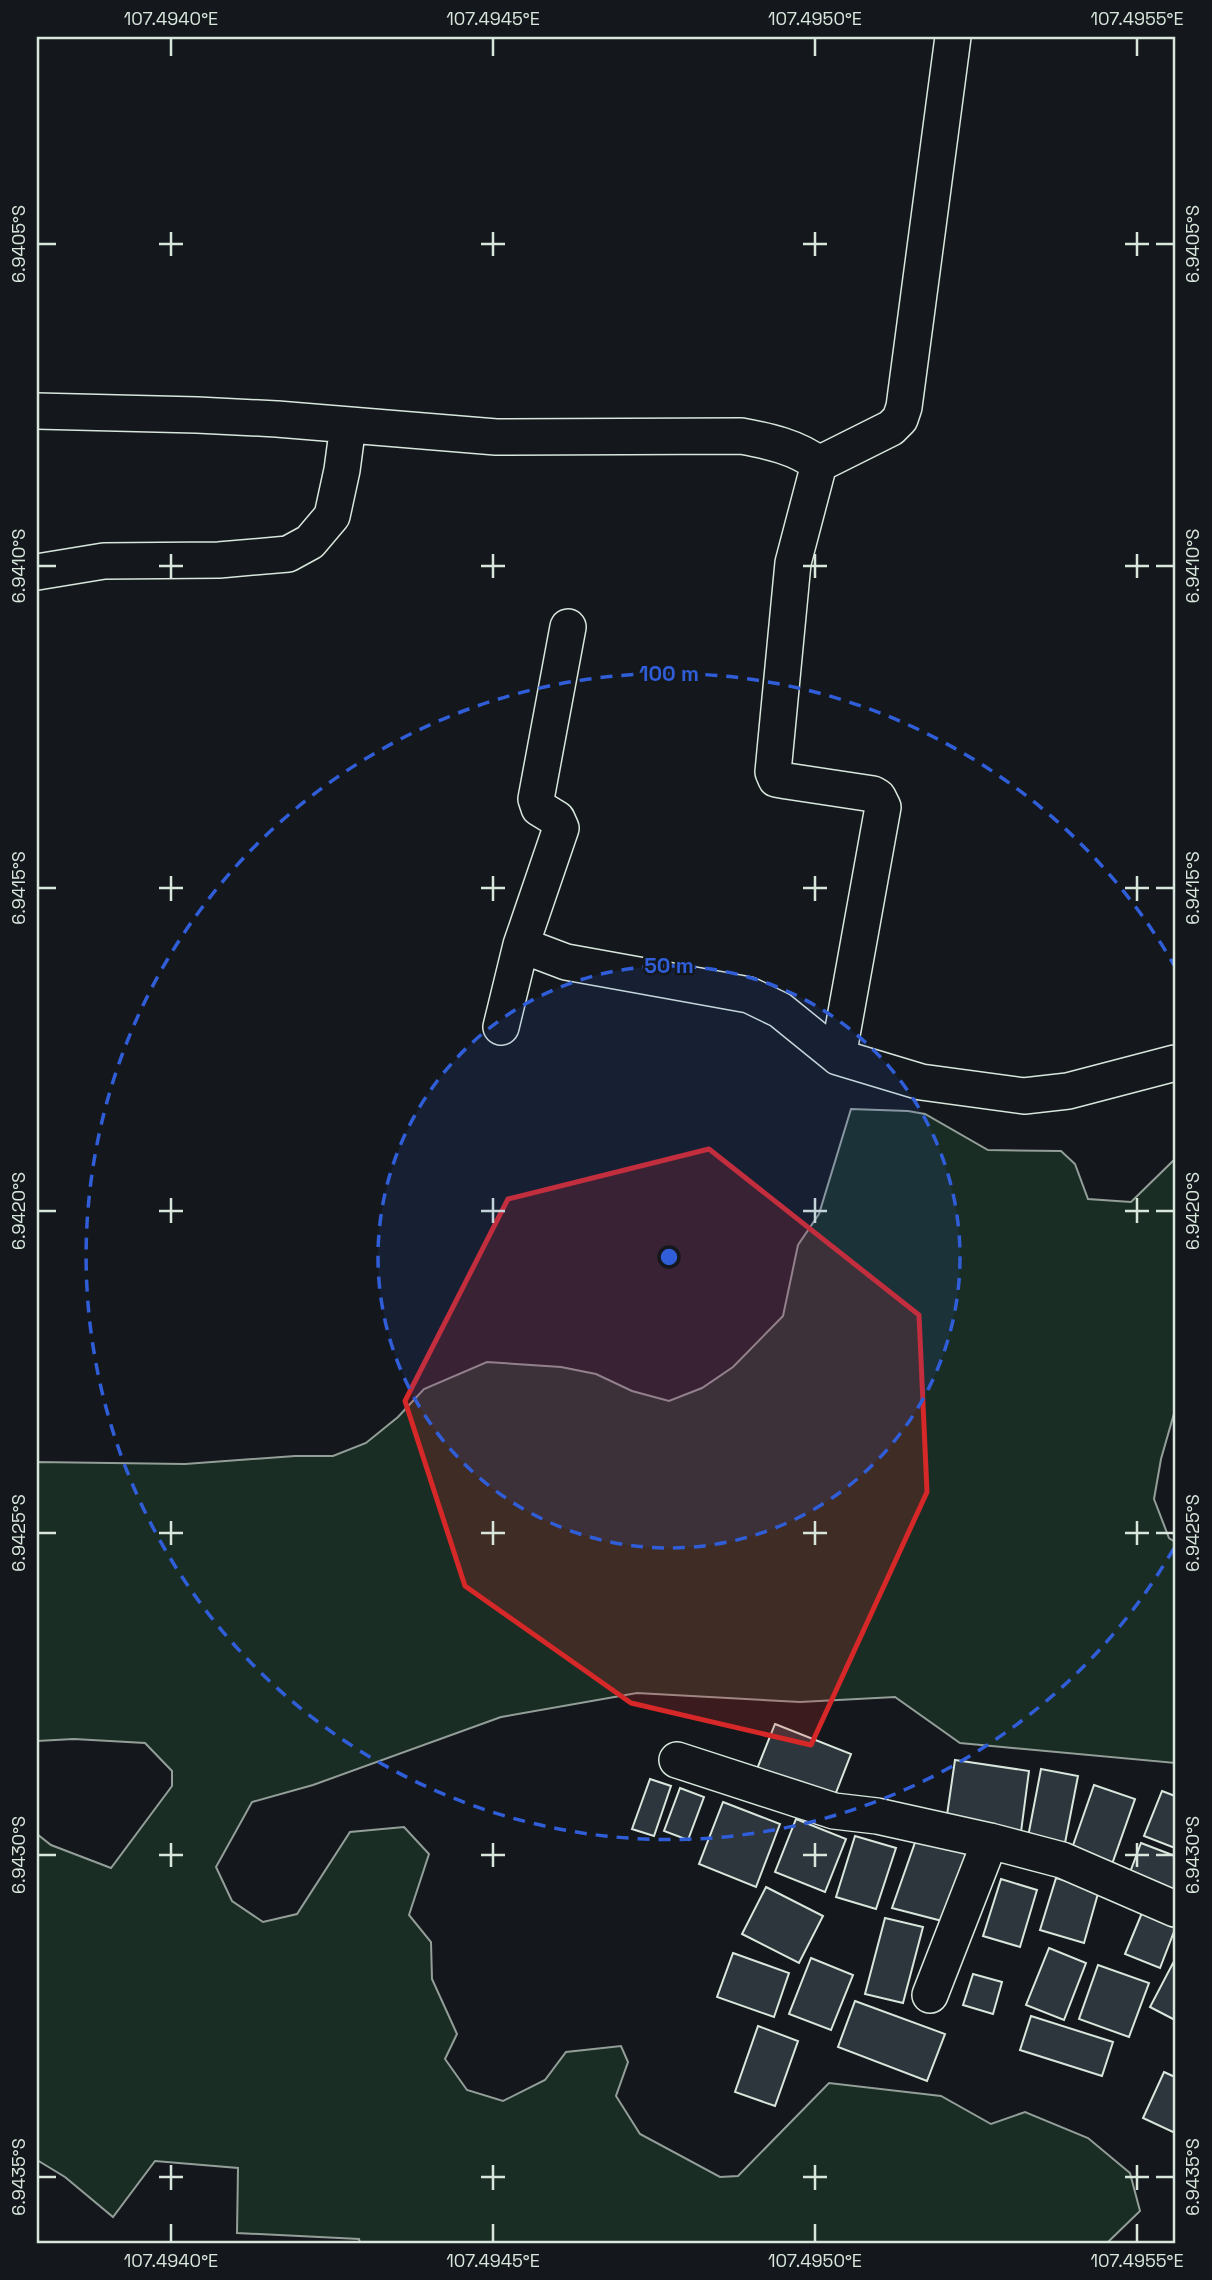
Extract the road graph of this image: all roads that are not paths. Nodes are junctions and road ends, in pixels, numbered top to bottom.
1 (953, 37) edge
2 (37, 411) edge
3 (348, 425) junction
4 (819, 464) junction
5 (37, 572) edge
6 (568, 627) dead end
7 (521, 945) junction
8 (501, 1027) dead end
9 (838, 1057) junction
10 (1175, 1063) edge
11 (677, 1760) dead end
12 (990, 1841) junction
13 (1175, 1909) edge
14 (930, 1995) dead end

1 - 4 street
2 - 3 street
3 - 4 street
3 - 5 street
4 - 9 street
6 - 7 street
7 - 8 street
7 - 9 street
9 - 10 street
11 - 12 street
12 - 13 street
12 - 14 street

